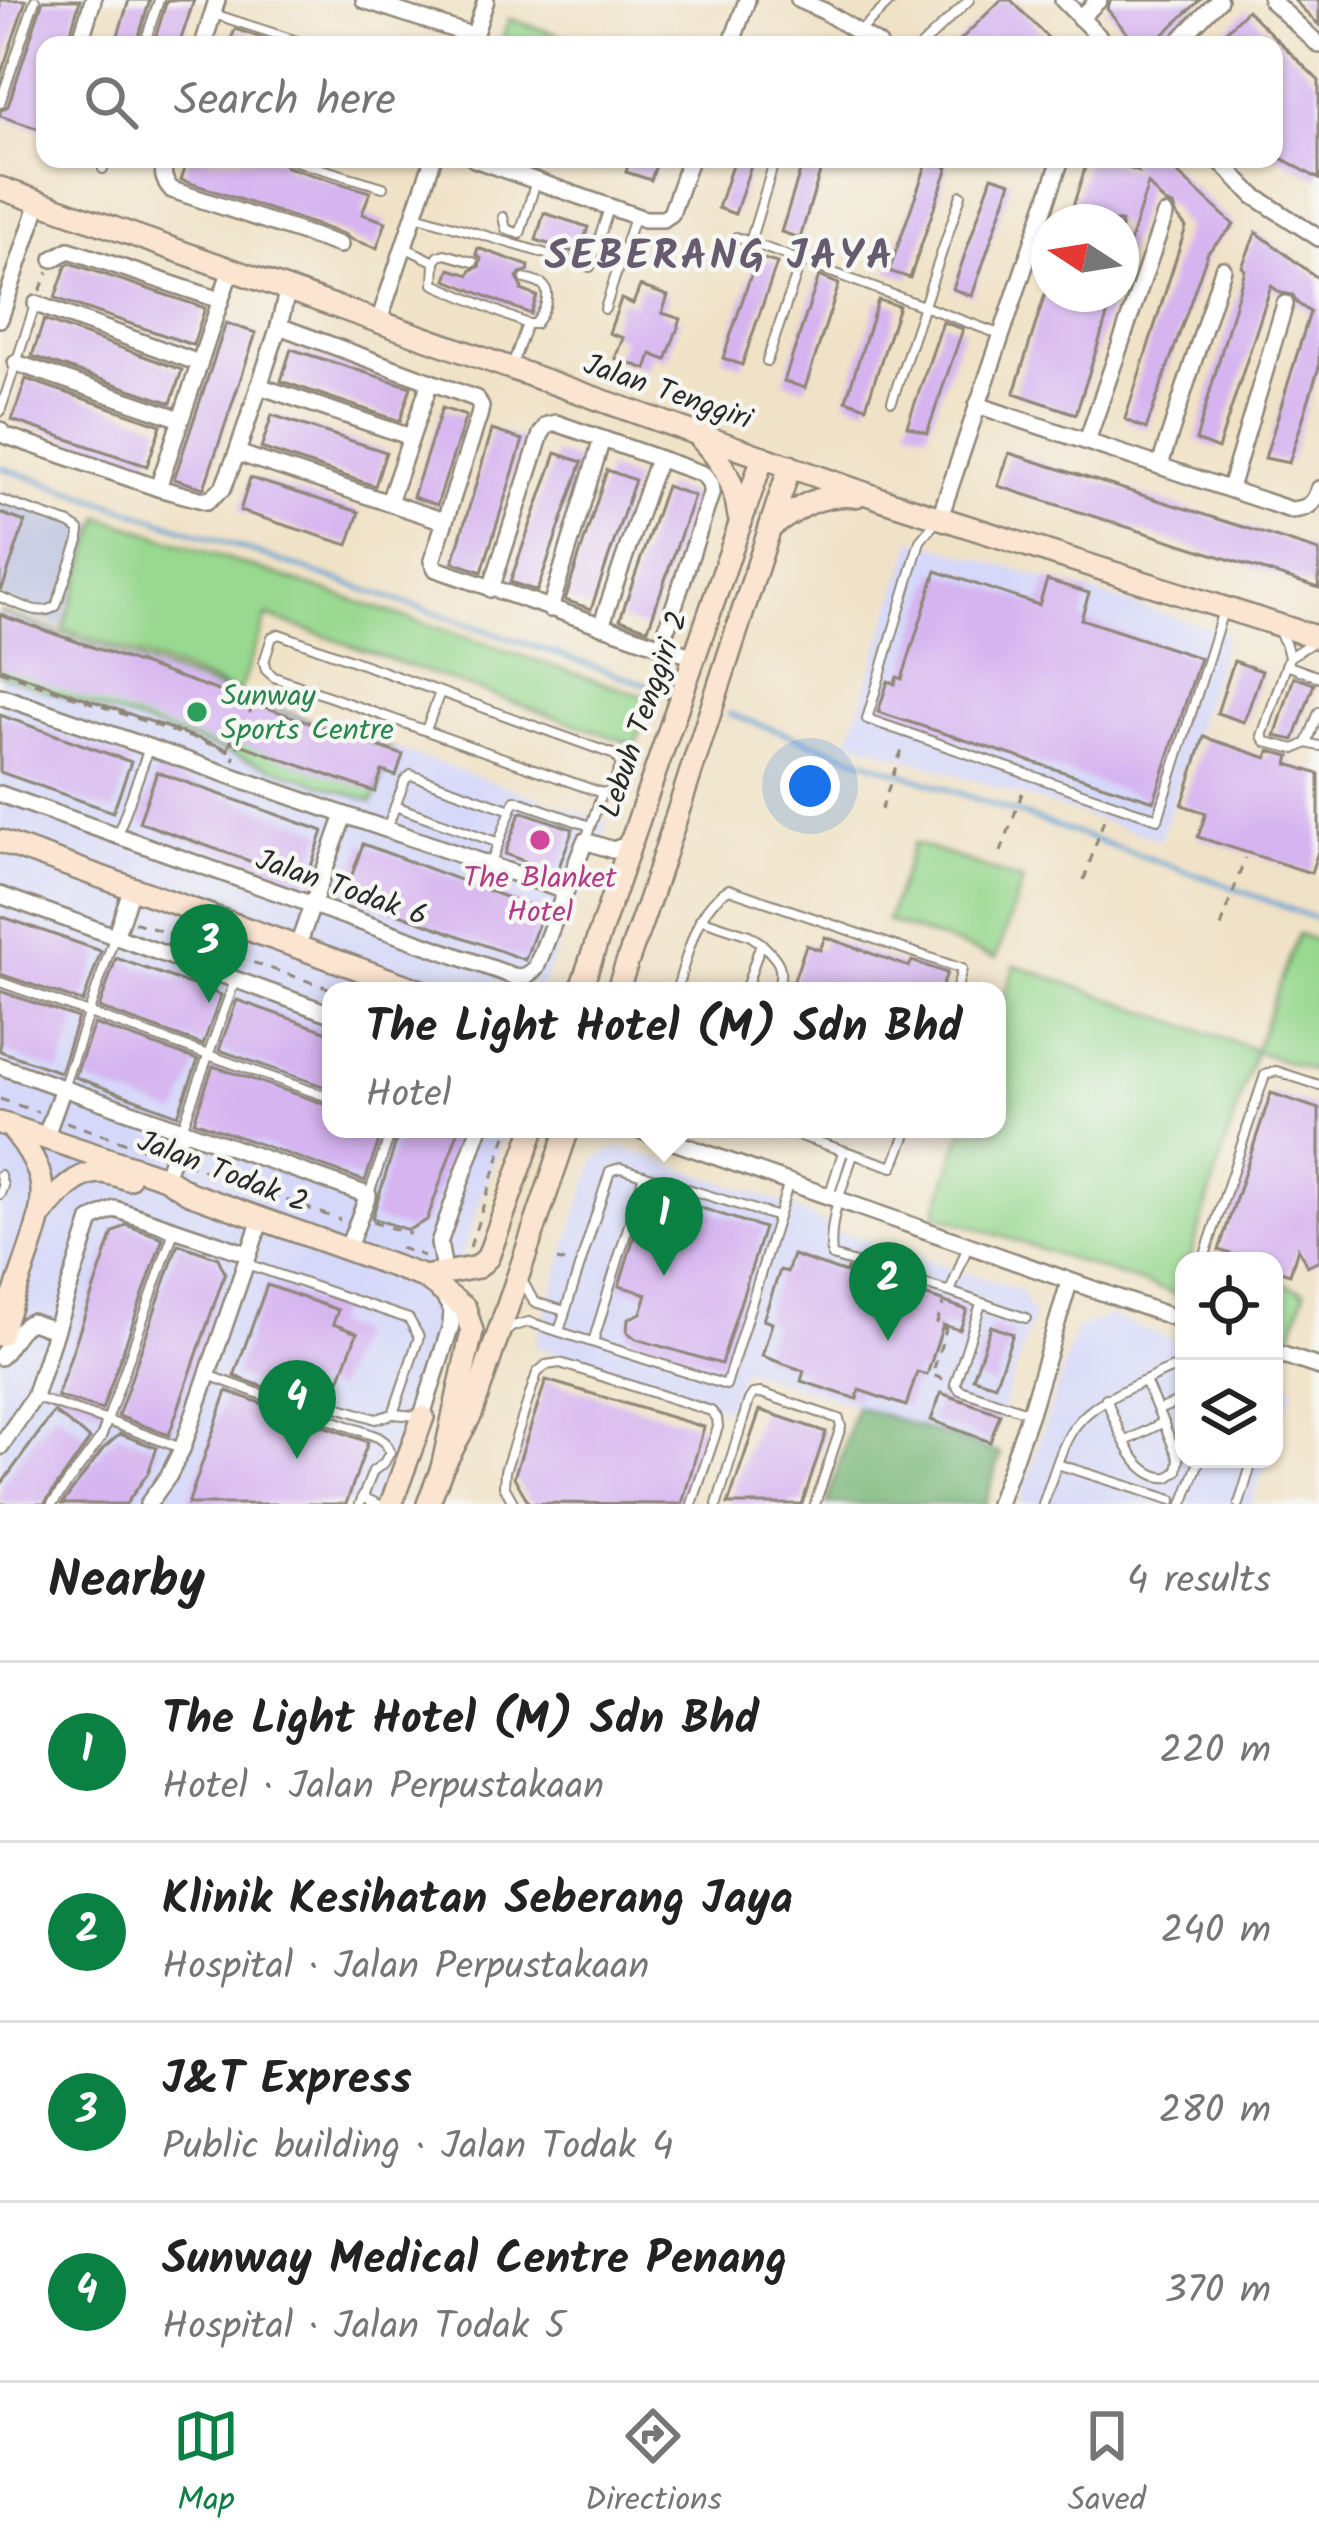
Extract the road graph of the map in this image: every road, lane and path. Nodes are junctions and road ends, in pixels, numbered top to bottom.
1 (35, 0) edge
2 (93, 0) edge
3 (159, 0) edge
4 (364, 0) edge
5 (486, 0) edge
6 (747, 0) edge
7 (799, 0) edge
8 (892, 0) edge
9 (969, 0) edge
10 (1063, 0) edge
11 (1099, 0) edge
12 (1219, 0) edge
13 (1271, 0) edge
14 (215, 6) edge
15 (1080, 18) junction
16 (860, 32) junction
17 (82, 36) edge
18 (147, 36) edge
19 (205, 36) edge
20 (287, 36) edge
21 (461, 36) edge
22 (473, 36) edge
23 (733, 36) edge
24 (866, 36) edge
25 (931, 36) edge
26 (1098, 36) edge
27 (1184, 36) edge
28 (1319, 45) edge
29 (0, 103) edge
30 (163, 168) edge
31 (319, 168) edge
32 (430, 168) edge
33 (499, 168) edge
34 (687, 168) edge
35 (772, 168) edge
36 (1052, 168) edge
37 (1228, 168) edge
38 (536, 181) junction
39 (383, 187) dead end
40 (0, 188) edge
41 (962, 195) dead end
42 (39, 202) junction
43 (609, 207) junction
44 (414, 215) junction
45 (1165, 215) dead end
46 (634, 216) junction
47 (503, 217) dead end
48 (736, 237) dead end
49 (1319, 238) edge
50 (750, 242) junction
51 (340, 245) dead end
52 (404, 246) junction
53 (53, 260) joint
54 (802, 261) junction
55 (435, 262) junction
56 (473, 262) dead end
57 (231, 268) junction
58 (1223, 268) dead end
59 (525, 279) dead end
60 (288, 288) junction
61 (220, 300) junction
62 (35, 304) junction
63 (1285, 304) dead end
64 (926, 307) junction
65 (605, 309) dead end
66 (0, 319) edge
67 (379, 320) junction
68 (527, 324) junction
69 (280, 326) junction
70 (1000, 334) junction
71 (767, 361) dead end
72 (16, 363) junction
73 (199, 363) junction
74 (511, 368) junction
75 (430, 382) junction
76 (259, 386) junction
77 (892, 401) dead end
78 (977, 405) junction
79 (0, 412) edge
80 (181, 419) junction
81 (0, 430) edge
82 (694, 432) junction
83 (411, 437) junction
84 (602, 439) junction
85 (1087, 441) junction
86 (236, 453) junction
87 (763, 457) junction
88 (658, 459) junction
89 (1160, 465) junction
90 (790, 466) junction
91 (158, 488) junction
92 (1230, 488) junction
93 (1319, 489) edge
94 (0, 500) edge
95 (887, 500) junction
96 (389, 502) junction
97 (774, 517) junction
98 (940, 517) junction
99 (444, 521) junction
100 (740, 523) junction
101 (490, 589) junction
102 (0, 597) edge
103 (1224, 608) junction
104 (550, 609) junction
105 (0, 614) edge
106 (1274, 624) junction
107 (601, 626) junction
108 (1319, 639) edge
109 (661, 646) junction
110 (694, 657) junction
111 (1288, 661) junction
112 (0, 671) edge
113 (1319, 677) edge
114 (440, 692) junction
115 (0, 696) edge
116 (1319, 712) edge
117 (426, 730) junction
118 (907, 733) junction
119 (1307, 743) junction
120 (1319, 746) edge
121 (149, 748) junction
122 (235, 753) junction
123 (228, 775) junction
124 (1029, 775) junction
125 (602, 793) junction
126 (0, 794) edge
127 (1109, 803) junction
128 (395, 806) junction
129 (511, 810) junction
130 (881, 810) dead end
131 (344, 815) junction
132 (636, 827) junction
133 (386, 830) junction
134 (588, 834) junction
135 (117, 837) junction
136 (0, 841) edge
137 (499, 843) junction
138 (1001, 851) dead end
139 (1245, 858) dead end
140 (490, 866) junction
141 (1084, 880) dead end
142 (131, 890) junction
143 (565, 891) junction
144 (0, 895) edge
145 (650, 898) junction
146 (312, 905) junction
147 (122, 918) junction
148 (700, 919) junction
149 (1221, 927) dead end
150 (115, 937) junction
151 (761, 944) junction
152 (297, 948) junction
153 (235, 980) junction
154 (584, 980) edge
155 (0, 982) edge
156 (395, 982) edge
157 (608, 982) edge
158 (620, 982) edge
159 (679, 982) edge
160 (748, 982) edge
161 (780, 982) edge
162 (958, 982) edge
163 (322, 986) edge
164 (322, 1011) edge
165 (88, 1012) junction
166 (208, 1055) junction
167 (0, 1066) edge
168 (1319, 1084) edge
169 (63, 1088) junction
170 (322, 1096) edge
171 (0, 1099) edge
172 (64, 1121) dead end
173 (5, 1124) edge
174 (46, 1126) junction
175 (182, 1130) junction
176 (389, 1138) edge
177 (475, 1138) edge
178 (505, 1138) edge
179 (531, 1138) edge
180 (567, 1138) edge
181 (662, 1138) edge
182 (804, 1138) edge
183 (904, 1138) edge
184 (848, 1154) junction
185 (168, 1168) junction
186 (0, 1175) edge
187 (644, 1175) junction
188 (789, 1183) junction
189 (189, 1192) junction
190 (0, 1194) edge
191 (368, 1195) junction
192 (833, 1199) junction
193 (43, 1213) junction
194 (778, 1217) junction
195 (359, 1218) junction
196 (261, 1219) junction
197 (340, 1220) dead end
198 (174, 1229) junction
199 (410, 1234) dead end
200 (967, 1246) junction
201 (347, 1250) junction
202 (469, 1250) dead end
203 (1206, 1252) edge
204 (247, 1259) junction
205 (557, 1260) dead end
206 (565, 1262) dead end
207 (520, 1268) junction
208 (434, 1278) junction
209 (1069, 1282) junction
210 (947, 1296) junction
211 (982, 1304) junction
212 (565, 1311) junction
213 (1026, 1318) dead end
214 (1175, 1318) edge
215 (54, 1330) junction
216 (559, 1331) junction
217 (0, 1335) edge
218 (496, 1339) junction
219 (593, 1342) junction
220 (1283, 1355) edge
221 (0, 1357) edge
222 (1319, 1367) edge
223 (1175, 1369) edge
224 (207, 1375) junction
225 (1145, 1381) junction
226 (956, 1384) junction
227 (34, 1397) junction
228 (1106, 1398) junction
229 (318, 1401) dead end
230 (1175, 1403) edge
231 (1160, 1409) junction
232 (1030, 1413) junction
233 (393, 1414) junction
234 (423, 1417) junction
235 (108, 1420) junction
236 (1164, 1422) junction
237 (1126, 1441) junction
238 (0, 1447) edge
239 (182, 1449) junction
240 (1057, 1464) junction
241 (1195, 1468) edge
242 (1250, 1468) edge
243 (436, 1485) edge
244 (361, 1500) edge
245 (1177, 1502) edge
246 (52, 1504) edge
247 (148, 1504) edge
248 (384, 1504) edge
249 (447, 1504) edge
250 (514, 1504) edge
251 (692, 1504) edge
252 (717, 1504) edge
253 (815, 1504) edge
254 (999, 1504) edge
255 (1043, 1504) edge
256 (1239, 1504) edge

1 - 29 lane
2 - 17 street
3 - 18 lane
4 - 21 street
5 - 22 street
6 - 23 street
7 - 16 street
8 - 16 lane
9 - 25 lane
10 - 15 street
11 - 15 street
12 - 27 street
13 - 28 street
14 - 19 street
14 - 20 lane
15 - 26 street
16 - 24 street
30 - 51 street
31 - 39 lane
32 - 44 street
33 - 38 street
34 - 46 street
35 - 50 lane
36 - 70 street
37 - 49 street
38 - 43 street
38 - 47 lane
40 - 42 street, Jalan Tenggiri
41 - 64 lane
42 - 57 street, Jalan Tenggiri
42 - 66 street
43 - 44 lane
43 - 46 street
44 - 52 street
45 - 85 street
46 - 65 lane
48 - 50 lane
50 - 54 lane
52 - 55 lane
52 - 67 street
53 - 61 street
53 - 62 path
54 - 64 lane
54 - 71 lane
55 - 56 lane
55 - 68 lane
57 - 60 street, Jalan Tenggiri
57 - 61 street
58 - 89 street
59 - 68 lane
60 - 67 street, Jalan Tenggiri
60 - 69 street
61 - 73 street
62 - 72 lane
62 - 73 street
63 - 92 street
64 - 70 lane
64 - 77 lane
67 - 74 street, Jalan Tenggiri
68 - 74 lane
69 - 75 street
69 - 76 street
70 - 78 street
72 - 79 lane
72 - 80 street
73 - 80 street
74 - 82 street, Jalan Tenggiri
75 - 83 street
75 - 99 street
76 - 83 street
76 - 86 street
78 - 85 street
78 - 98 street
80 - 91 street
81 - 91 street
82 - 87 street, Jalan Tenggiri
82 - 100 street
83 - 96 street
84 - 88 street
84 - 101 street
84 - 104 street
85 - 89 street
86 - 91 street
86 - 96 street
87 - 90 street, Jalan Tenggiri
87 - 100 street, Lebuh Tenggiri 2
88 - 107 street
88 - 109 street
89 - 92 street
90 - 95 street, Jalan Tenggiri
90 - 97 street, Lebuh Tenggiri 2
92 - 93 street
94 - 102 lane
95 - 97 street
95 - 98 street, Jalan Tenggiri
96 - 99 street
97 - 100 street
97 - 145 street, Lebuh Tenggiri 2
98 - 103 street, Jalan Tenggiri
98 - 118 lane
99 - 101 street
100 - 110 street, Lebuh Tenggiri 2
101 - 104 street
103 - 106 street, Jalan Tenggiri
103 - 127 lane
104 - 107 street
105 - 122 path
106 - 108 street, Jalan Tenggiri
106 - 111 lane
107 - 109 street
108 - 111 lane
109 - 110 street
110 - 132 street, Lebuh Tenggiri 2
111 - 113 lane
111 - 119 lane
112 - 122 path
114 - 117 lane
114 - 117 lane
114 - 125 lane
115 - 121 street
116 - 119 lane
117 - 125 lane
118 - 124 lane
118 - 130 path
119 - 120 lane
121 - 123 street
121 - 135 lane
122 - 123 path
123 - 131 street
124 - 127 lane
124 - 138 path
125 - 134 lane
126 - 135 street, Jalan Todak 6
127 - 141 path
128 - 129 lane
128 - 133 lane
128 - 137 lane
129 - 134 lane
129 - 137 lane
131 - 133 street
131 - 146 street
132 - 134 street
132 - 154 street, Lebuh Tenggiri 2
133 - 140 street
134 - 143 street, Jalan Todak 6
135 - 146 street, Jalan Todak 6
136 - 142 street
137 - 140 lane
139 - 149 path
140 - 143 street
142 - 147 street
142 - 152 street
143 - 146 street, Jalan Todak 6
144 - 150 street
145 - 157 street
145 - 158 street, Lebuh Tenggiri 2
146 - 152 street
147 - 150 street
147 - 163 path
148 - 151 lane
148 - 159 lane
148 - 162 lane
150 - 153 street
150 - 165 lane
151 - 160 lane
151 - 161 lane
152 - 156 street
153 - 164 street
153 - 166 lane
155 - 165 lane
165 - 166 lane
165 - 169 lane
166 - 170 lane
166 - 175 lane
167 - 169 street, Jalan Todak 2
168 - 203 lane
169 - 174 street
169 - 175 street, Jalan Todak 2
171 - 174 path
172 - 185 path
173 - 174 street, Jalan Todak 2
173 - 193 street
174 - 185 street, Jalan Todak 2
175 - 185 street
175 - 191 street, Jalan Todak 2
176 - 191 lane
177 - 208 street
178 - 202 path
179 - 208 street
180 - 207 street
181 - 188 street
182 - 184 lane
183 - 184 lane
184 - 192 lane
185 - 189 street, Jalan Todak 2
185 - 197 path
186 - 190 lane
187 - 194 lane
187 - 212 lane
187 - 219 lane
188 - 192 street
188 - 194 lane
189 - 193 street
189 - 196 street, Jalan Todak 2
191 - 195 street
192 - 200 street
192 - 210 lane
193 - 217 street
194 - 219 lane
195 - 199 path
195 - 201 street
196 - 201 street, Jalan Todak 2
196 - 204 street
198 - 204 street
198 - 215 street
198 - 235 lane
200 - 209 street
200 - 210 lane
201 - 208 street, Jalan Todak 2
204 - 224 street
204 - 233 lane
205 - 206 path
207 - 212 lane
207 - 218 street
208 - 234 street
208 - 243 street
209 - 214 street
209 - 232 street
210 - 211 lane
210 - 226 path
211 - 213 lane
211 - 226 lane
212 - 216 lane
215 - 221 street
215 - 227 street
216 - 218 lane
216 - 219 lane
218 - 243 street
220 - 222 street
223 - 225 lane
224 - 239 street
224 - 244 lane
225 - 228 lane
225 - 231 lane
226 - 232 lane
227 - 235 lane
227 - 238 street
228 - 237 lane
228 - 240 lane
229 - 233 lane
230 - 231 lane
231 - 236 lane
232 - 254 street
233 - 234 lane
234 - 248 street
235 - 239 lane
235 - 246 lane
236 - 237 lane
236 - 237 lane
239 - 247 street
240 - 245 lane
240 - 255 lane
241 - 245 lane
242 - 256 lane
243 - 249 street
244 - 248 lane
250 - 251 lane
252 - 253 lane

